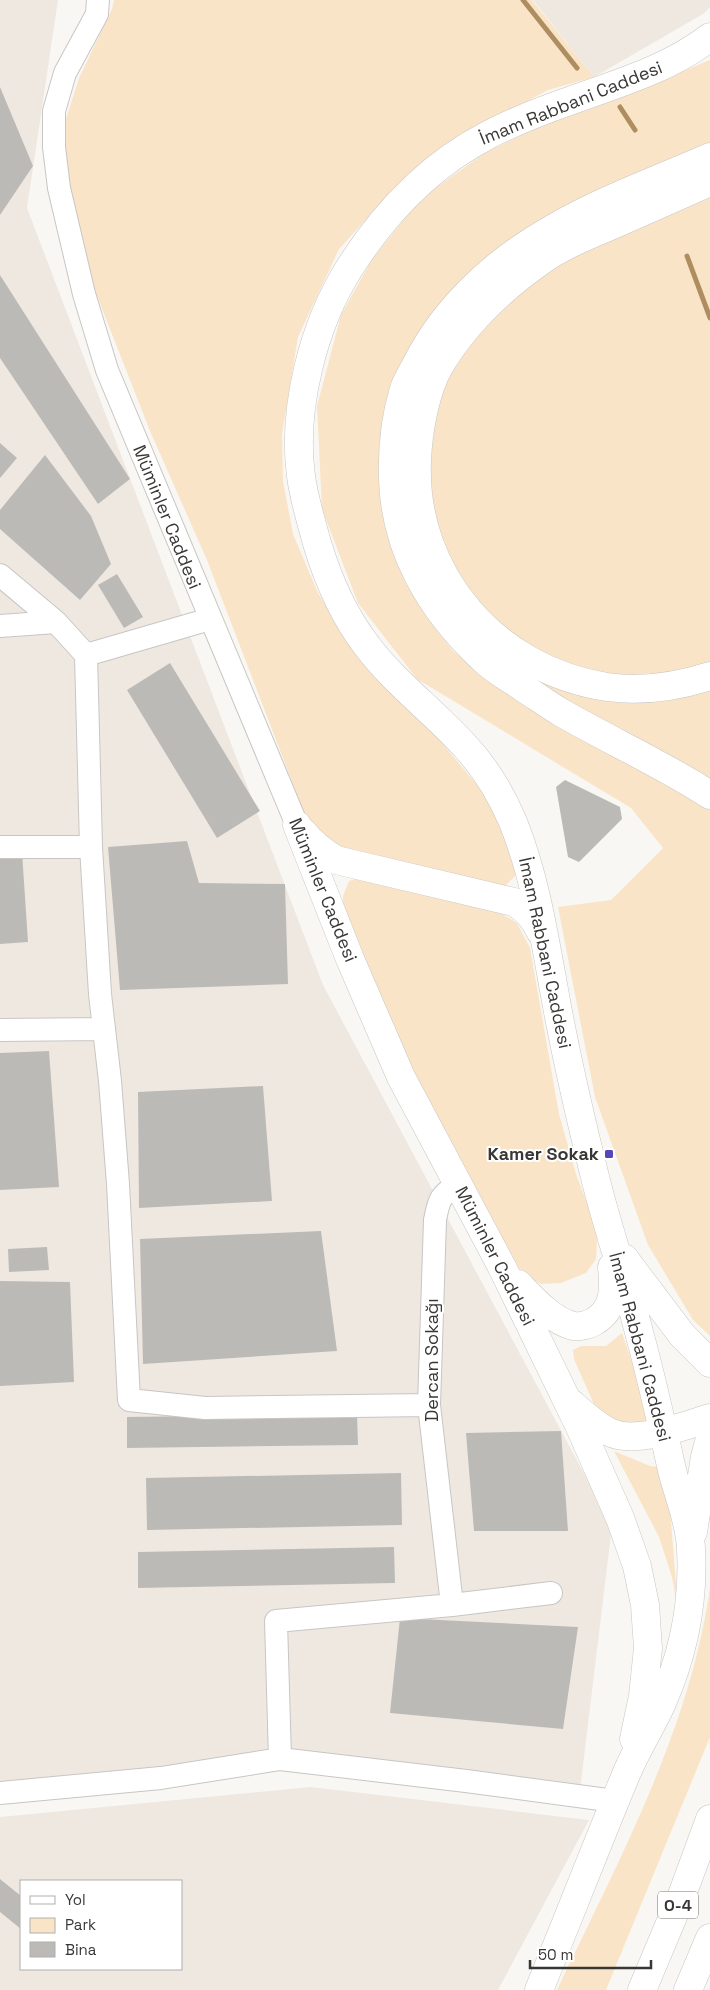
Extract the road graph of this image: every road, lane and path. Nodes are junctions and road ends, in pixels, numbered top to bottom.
1 (98, 0) edge
2 (710, 37) edge
3 (710, 157) edge
4 (710, 182) edge
5 (0, 575) edge
6 (210, 619) junction
7 (56, 622) junction
8 (0, 626) edge
9 (86, 655) junction
10 (710, 676) edge
11 (710, 795) edge
12 (297, 825) junction
13 (0, 847) edge
14 (92, 847) junction
15 (523, 852) junction
16 (356, 866) junction
17 (497, 899) junction
18 (330, 911) junction
19 (546, 946) junction
20 (104, 1029) junction
21 (0, 1030) edge
22 (459, 1184) junction
23 (611, 1238) junction
24 (502, 1267) junction
25 (710, 1364) edge
26 (567, 1400) junction
27 (429, 1405) junction
28 (710, 1418) edge
29 (664, 1431) junction
30 (710, 1438) edge
31 (692, 1543) junction
32 (551, 1593) dead end
33 (452, 1605) junction
34 (280, 1759) junction
35 (629, 1768) junction
36 (0, 1793) edge
37 (615, 1801) junction
38 (710, 1819) edge
39 (682, 1895) junction
40 (710, 1940) edge
41 (539, 1990) edge
42 (631, 1990) edge
43 (642, 1990) edge
44 (688, 1990) edge
45 (694, 1990) edge

1 - 6 street, Müminler Caddesi
2 - 15 main road, İmam Rabbani Caddesi
3 - 11 main road
4 - 10 main road
5 - 7 street
6 - 9 street
6 - 12 street, Müminler Caddesi
7 - 8 street
7 - 9 street
9 - 14 street
12 - 16 main road
12 - 18 main road, Müminler Caddesi
13 - 14 street
14 - 20 street
15 - 17 main road
15 - 19 main road, İmam Rabbani Caddesi
16 - 17 main road
16 - 18 main road
17 - 19 main road
18 - 22 main road, Müminler Caddesi
19 - 23 main road, İmam Rabbani Caddesi
20 - 21 street
20 - 27 street
22 - 24 main road, Müminler Caddesi
22 - 27 street, Dercan Sokağı
23 - 24 main road
23 - 25 main road
23 - 29 main road, İmam Rabbani Caddesi
24 - 26 main road, Müminler Caddesi
26 - 29 main road
26 - 35 main road, Müminler Caddesi
27 - 33 street, Dercan Sokağı
28 - 29 main road
29 - 31 main road, İmam Rabbani Caddesi
30 - 31 main road
31 - 35 main road, İmam Rabbani Caddesi
32 - 33 street
33 - 34 street
34 - 36 street
34 - 37 street
35 - 37 main road
37 - 41 main road
38 - 39 main road, O-4
39 - 42 street
39 - 43 main road, O-4
40 - 44 main road, O-4
40 - 45 street

